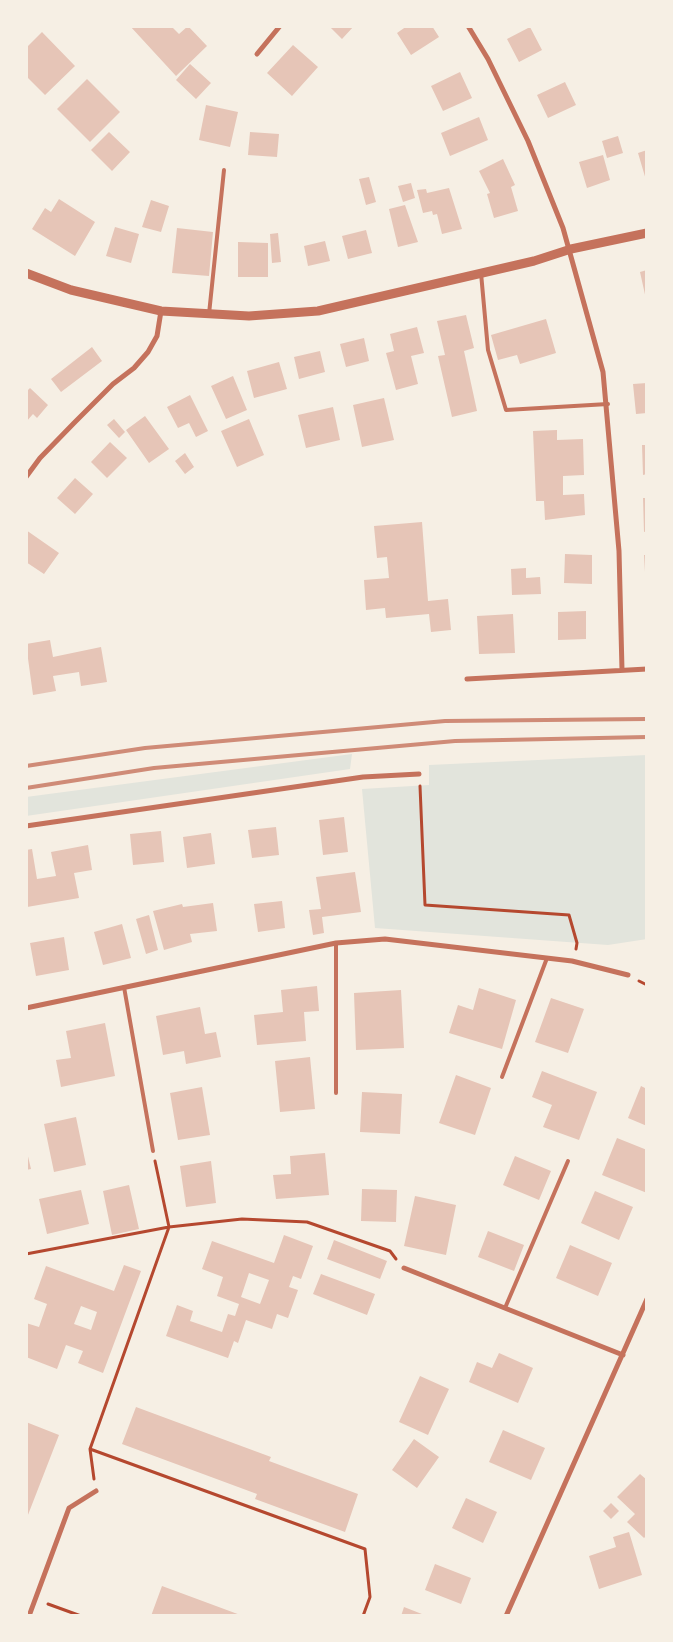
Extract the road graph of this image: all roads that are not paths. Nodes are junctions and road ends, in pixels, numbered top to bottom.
1 (280, 26) edge
2 (468, 26) edge
3 (257, 54) dead end
4 (224, 170) dead end
5 (647, 233) edge
6 (571, 249) junction
7 (26, 273) edge
8 (481, 274) junction
9 (161, 312) junction
10 (209, 314) junction
11 (608, 404) junction
12 (26, 477) edge
13 (647, 669) edge
14 (622, 670) junction
15 (467, 679) dead end
16 (419, 774) road end
17 (26, 826) edge
18 (336, 943) junction
19 (547, 958) junction
20 (628, 976) dead end
21 (124, 987) junction
22 (26, 1008) edge
23 (502, 1077) dead end
24 (336, 1093) dead end
25 (153, 1151) road end
26 (568, 1161) dead end
27 (404, 1268) road end
28 (647, 1299) edge
29 (505, 1308) junction
30 (623, 1355) junction
31 (96, 1491) road end
32 (29, 1616) edge
33 (506, 1616) edge

1 - 3 street
2 - 6 street
4 - 10 lane
5 - 6 street
6 - 8 street
6 - 11 street
7 - 9 street
8 - 10 street
8 - 11 lane
9 - 10 street
9 - 12 street
11 - 14 street
13 - 14 street
14 - 15 street
16 - 17 street
18 - 19 street
18 - 21 street
18 - 24 lane
19 - 20 street
19 - 23 lane
21 - 22 street
21 - 25 lane
26 - 29 lane
27 - 29 street
28 - 30 street
29 - 30 street
30 - 33 street
31 - 32 street

